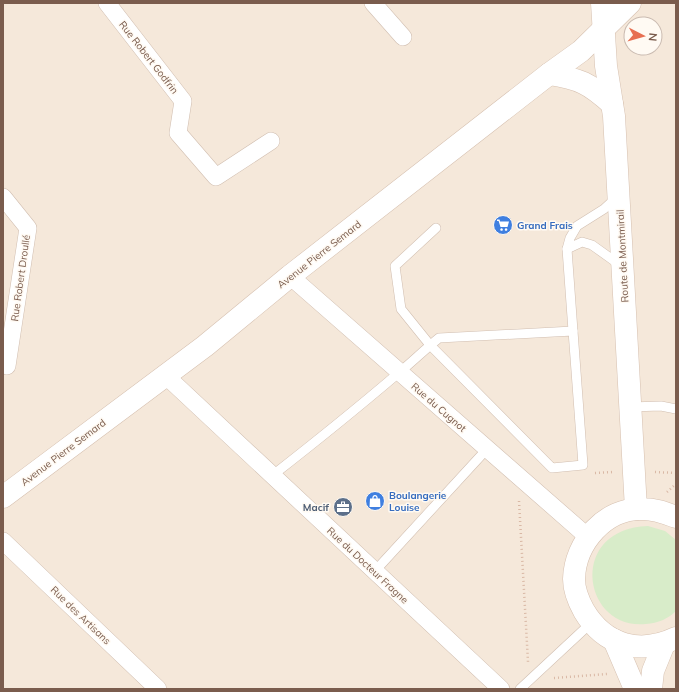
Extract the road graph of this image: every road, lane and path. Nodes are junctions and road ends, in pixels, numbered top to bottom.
1 (107, 3) edge
2 (373, 3) edge
3 (602, 3) edge
4 (630, 3) edge
5 (603, 30) junction
6 (403, 37) dead end
7 (549, 74) junction
8 (612, 104) junction
9 (271, 141) dead end
10 (619, 195) junction
11 (3, 197) edge
12 (436, 228) dead end
13 (567, 249) junction
14 (623, 268) junction
15 (290, 276) junction
16 (573, 331) junction
17 (430, 345) junction
18 (7, 366) dead end
19 (400, 372) junction
20 (165, 375) junction
21 (630, 407) junction
22 (676, 409) edge
23 (487, 449) junction
24 (634, 471) junction
25 (594, 473) dead end
26 (676, 473) edge
27 (273, 475) junction
28 (517, 476) junction
29 (3, 497) edge
30 (636, 509) junction
31 (676, 517) edge
32 (588, 537) junction
33 (3, 541) edge
34 (375, 571) junction
35 (591, 622) junction
36 (614, 640) junction
37 (670, 641) edge
38 (538, 672) junction
39 (558, 678) dead end
40 (158, 689) edge
41 (501, 689) edge
42 (520, 689) edge
43 (635, 689) edge
44 (652, 689) edge

1 - 9 street, Rue Robert Godfrin
2 - 6 street
3 - 5 main road, Route de Montmirail
4 - 5 main road, Avenue Pierre Semard
5 - 7 main road, Avenue Pierre Semard
5 - 8 main road, Route de Montmirail
7 - 8 main road
7 - 15 main road, Avenue Pierre Semard
8 - 10 main road, Route de Montmirail
10 - 13 lane
10 - 14 main road, Route de Montmirail
11 - 18 street, Rue Robert Droullé
12 - 17 lane
13 - 14 lane
13 - 16 lane
14 - 21 main road, Route de Montmirail
15 - 19 street, Rue du Cugnot
15 - 20 main road, Avenue Pierre Semard
16 - 17 lane
16 - 17 lane
17 - 19 lane
19 - 23 street, Rue du Cugnot
19 - 27 lane
20 - 27 street, Rue du Docteur Fragne
20 - 29 main road, Avenue Pierre Semard
21 - 22 lane
21 - 24 main road, Route de Montmirail
23 - 28 street, Rue du Cugnot
23 - 34 lane
24 - 25 path
24 - 26 path
24 - 30 main road, Route de Montmirail
27 - 34 street, Rue du Docteur Fragne
28 - 32 street, Rue du Cugnot
28 - 38 path
30 - 31 main road
30 - 32 main road
32 - 35 main road
33 - 40 street, Rue des Artisans
34 - 41 street, Rue du Docteur Fragne
35 - 36 main road
35 - 38 lane
36 - 37 main road
36 - 43 main road
37 - 44 main road
38 - 39 path
38 - 42 lane

